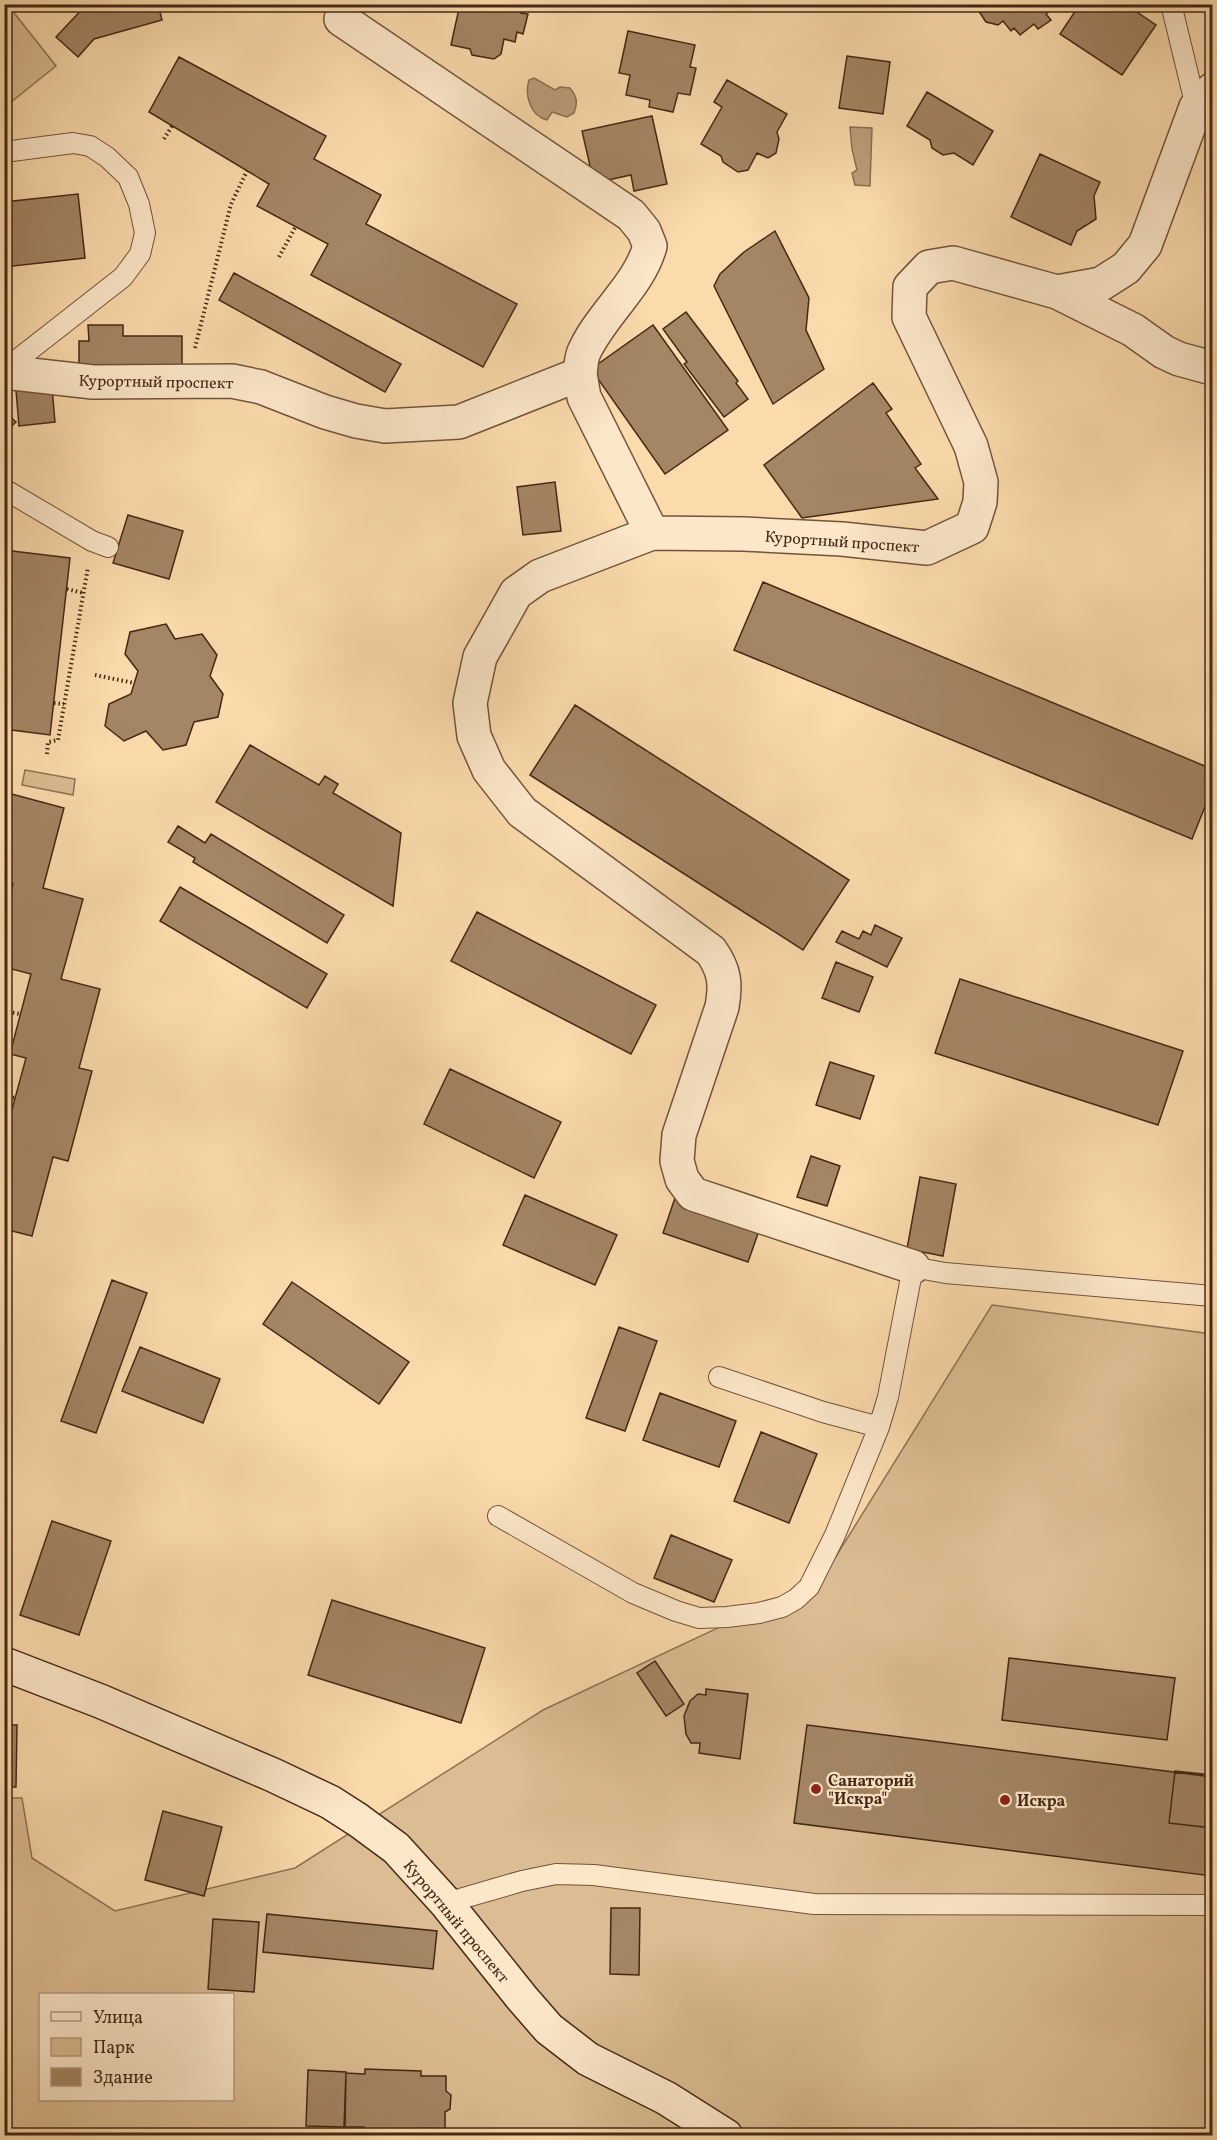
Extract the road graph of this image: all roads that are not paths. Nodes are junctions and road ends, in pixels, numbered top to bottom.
1 (1171, 4) edge
2 (341, 19) dead end
3 (1204, 98) edge
4 (4, 152) edge
5 (1057, 292) junction
6 (1212, 368) edge
7 (4, 371) edge
8 (580, 374) junction
9 (4, 489) edge
10 (652, 533) junction
11 (108, 547) dead end
12 (913, 1268) junction
13 (1212, 1296) edge
14 (719, 1377) dead end
15 (879, 1426) junction
16 (498, 1516) dead end
17 (4, 1664) edge
18 (446, 1903) junction
19 (1212, 1905) edge
20 (726, 2136) edge

1 - 3 lane
2 - 8 street
3 - 5 street
4 - 7 lane
5 - 6 street, Курортный проспект
5 - 10 street, Курортный проспект
7 - 8 street, Курортный проспект
8 - 10 street
9 - 11 lane
10 - 12 street
12 - 13 lane
12 - 15 lane
14 - 15 lane
15 - 16 lane
17 - 18 street, Курортный проспект
18 - 19 lane
18 - 20 street, Курортный проспект

